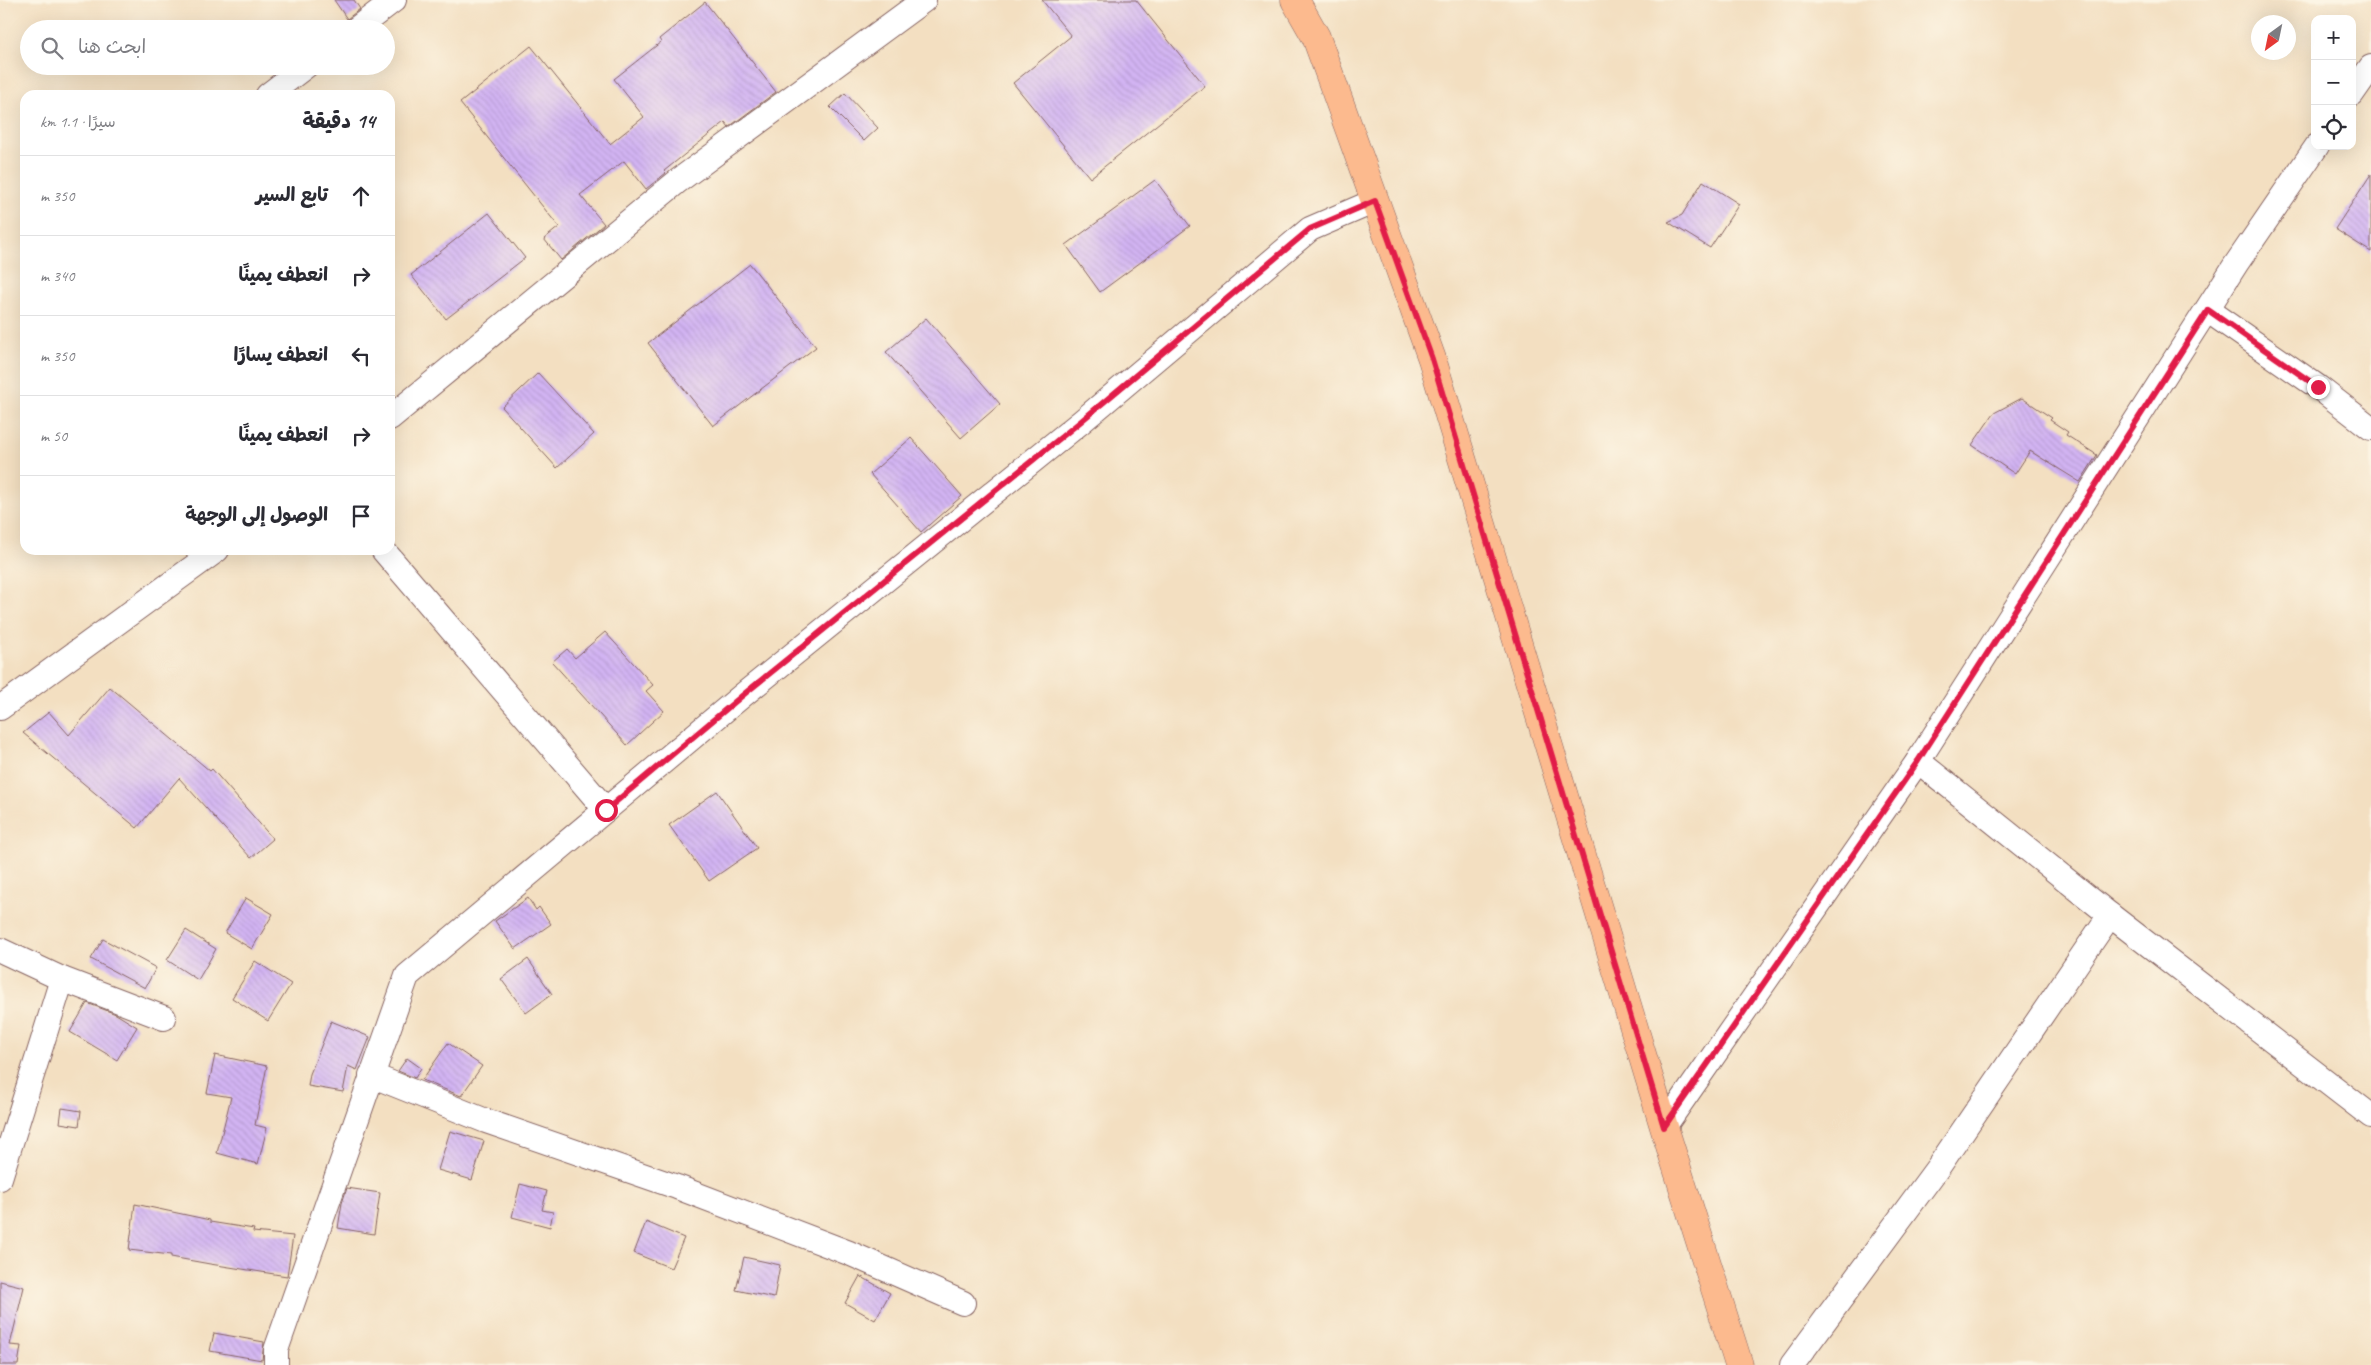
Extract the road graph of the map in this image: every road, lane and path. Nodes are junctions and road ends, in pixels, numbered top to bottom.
1 (394, 0) edge
2 (924, 0) edge
3 (1295, 0) edge
4 (368, 20) edge
5 (2371, 67) edge
6 (294, 75) edge
7 (2356, 88) edge
8 (275, 90) edge
9 (2314, 150) edge
10 (1375, 201) junction
11 (2208, 310) junction
12 (395, 414) edge
13 (2371, 428) edge
14 (210, 555) edge
15 (387, 555) edge
16 (0, 708) edge
17 (1918, 761) junction
18 (606, 810) junction
19 (2110, 915) junction
20 (0, 950) edge
21 (62, 978) junction
22 (164, 1018) dead end
23 (371, 1075) junction
24 (2371, 1116) edge
25 (1664, 1127) junction
26 (0, 1178) edge
27 (963, 1303) dead end
28 (276, 1365) edge
29 (1739, 1365) edge
30 (1792, 1365) edge

1 - 4 street
2 - 12 street
3 - 10 main road
5 - 7 street
6 - 8 street
9 - 11 street
10 - 18 street
10 - 25 main road
11 - 13 street
11 - 17 street
14 - 16 street
15 - 18 street
17 - 19 street
17 - 25 street
18 - 23 street
19 - 24 street
19 - 30 street
20 - 21 street
21 - 22 street
21 - 26 street
23 - 27 street
23 - 28 street
25 - 29 main road

